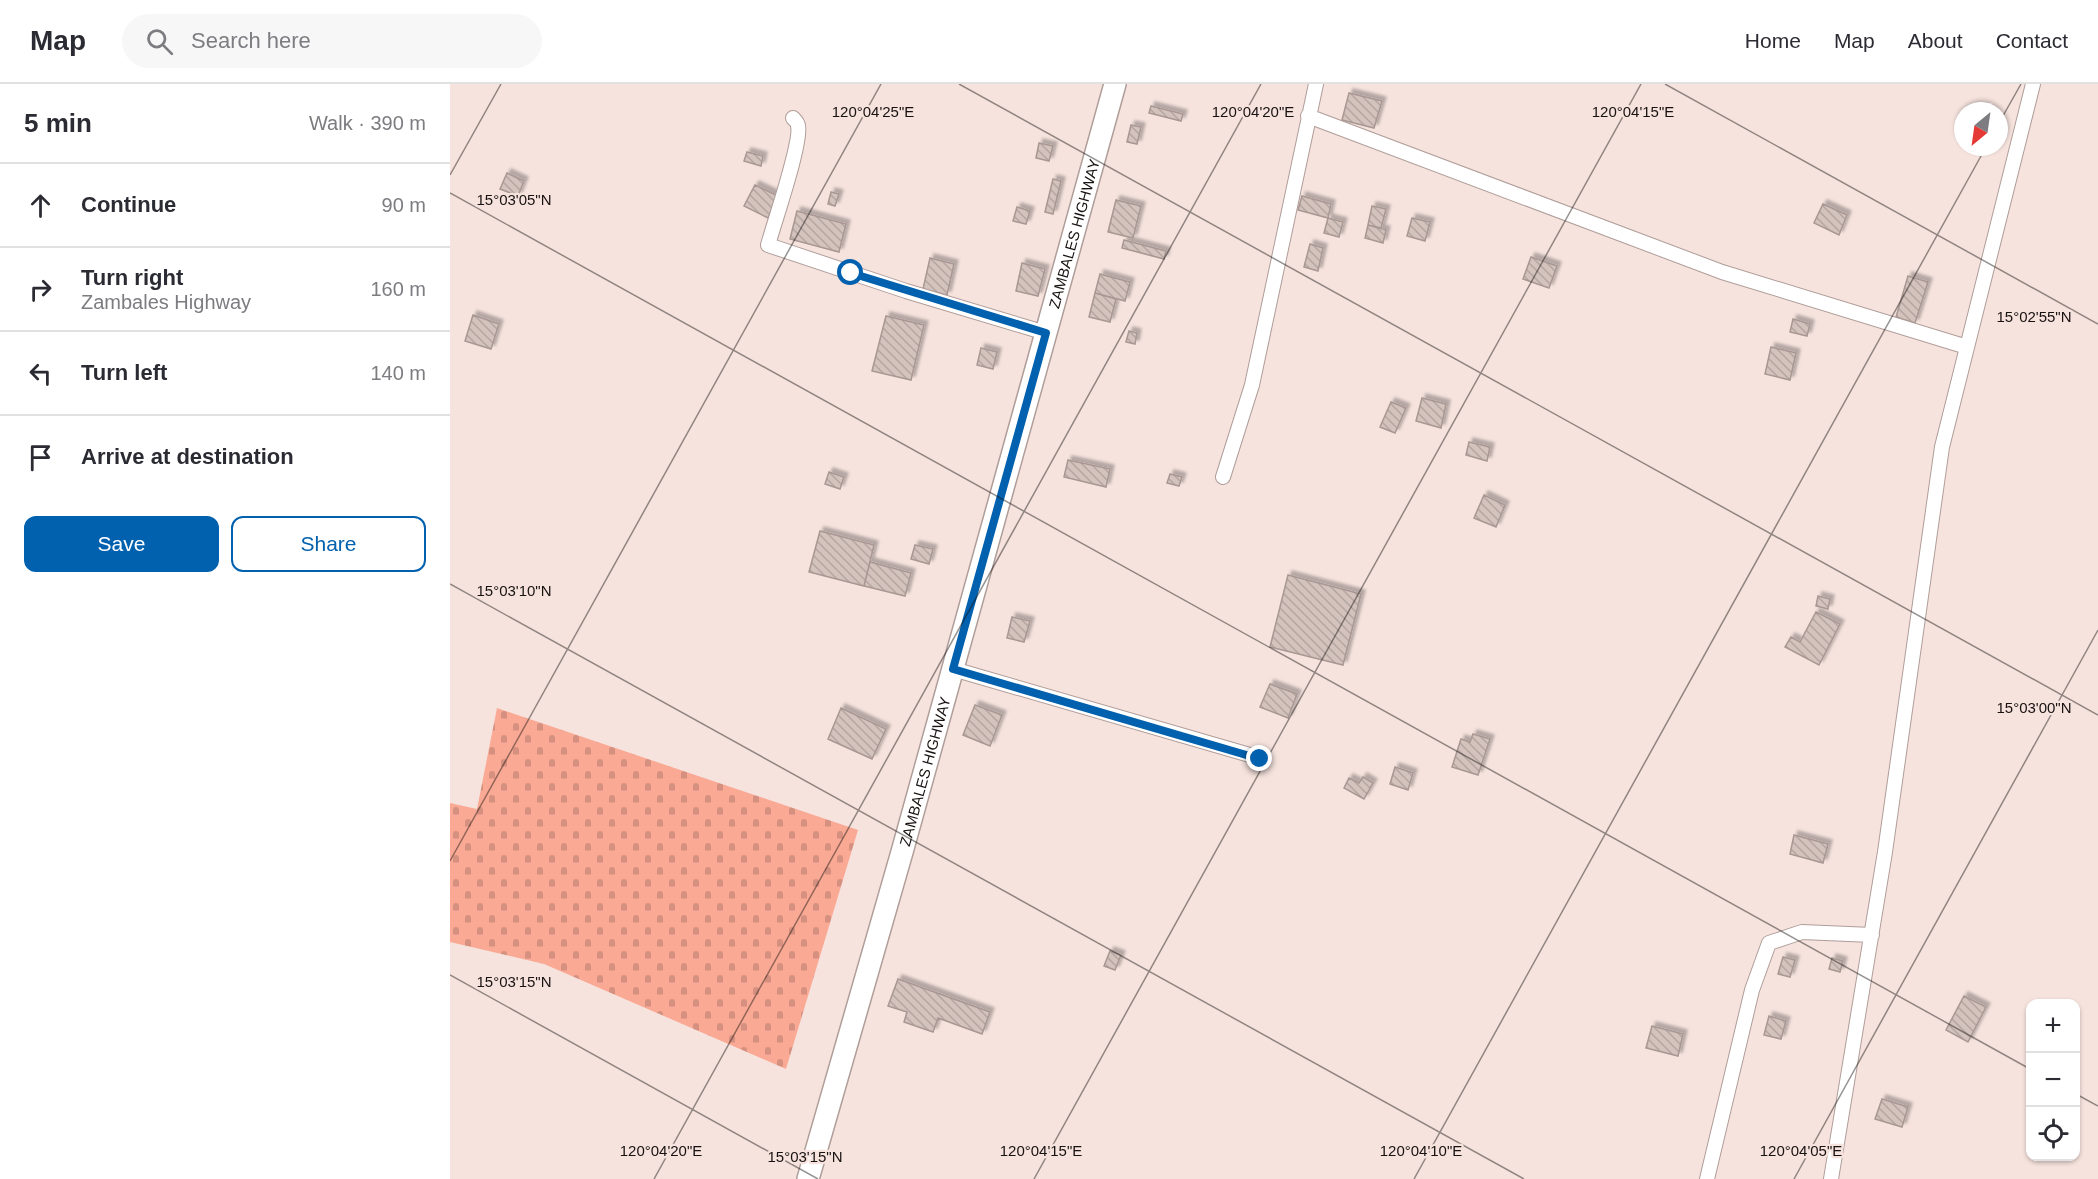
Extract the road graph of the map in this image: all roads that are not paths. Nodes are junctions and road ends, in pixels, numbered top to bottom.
1 (1115, 84) edge
2 (1316, 84) edge
3 (2033, 84) edge
4 (1308, 116) junction
5 (794, 118) dead end
6 (1046, 333) junction
7 (1967, 347) junction
8 (1222, 477) dead end
9 (953, 669) junction
10 (1260, 759) dead end
11 (1872, 935) junction
12 (808, 1179) edge
13 (1707, 1179) edge
14 (1831, 1179) edge

1 - 6 main road, ZAMBALES HIGHWAY
2 - 4 street
3 - 7 street
4 - 7 street
4 - 8 street
5 - 6 street
6 - 9 main road, ZAMBALES HIGHWAY
7 - 11 street
9 - 10 street
9 - 12 main road, ZAMBALES HIGHWAY
11 - 13 street
11 - 14 street

